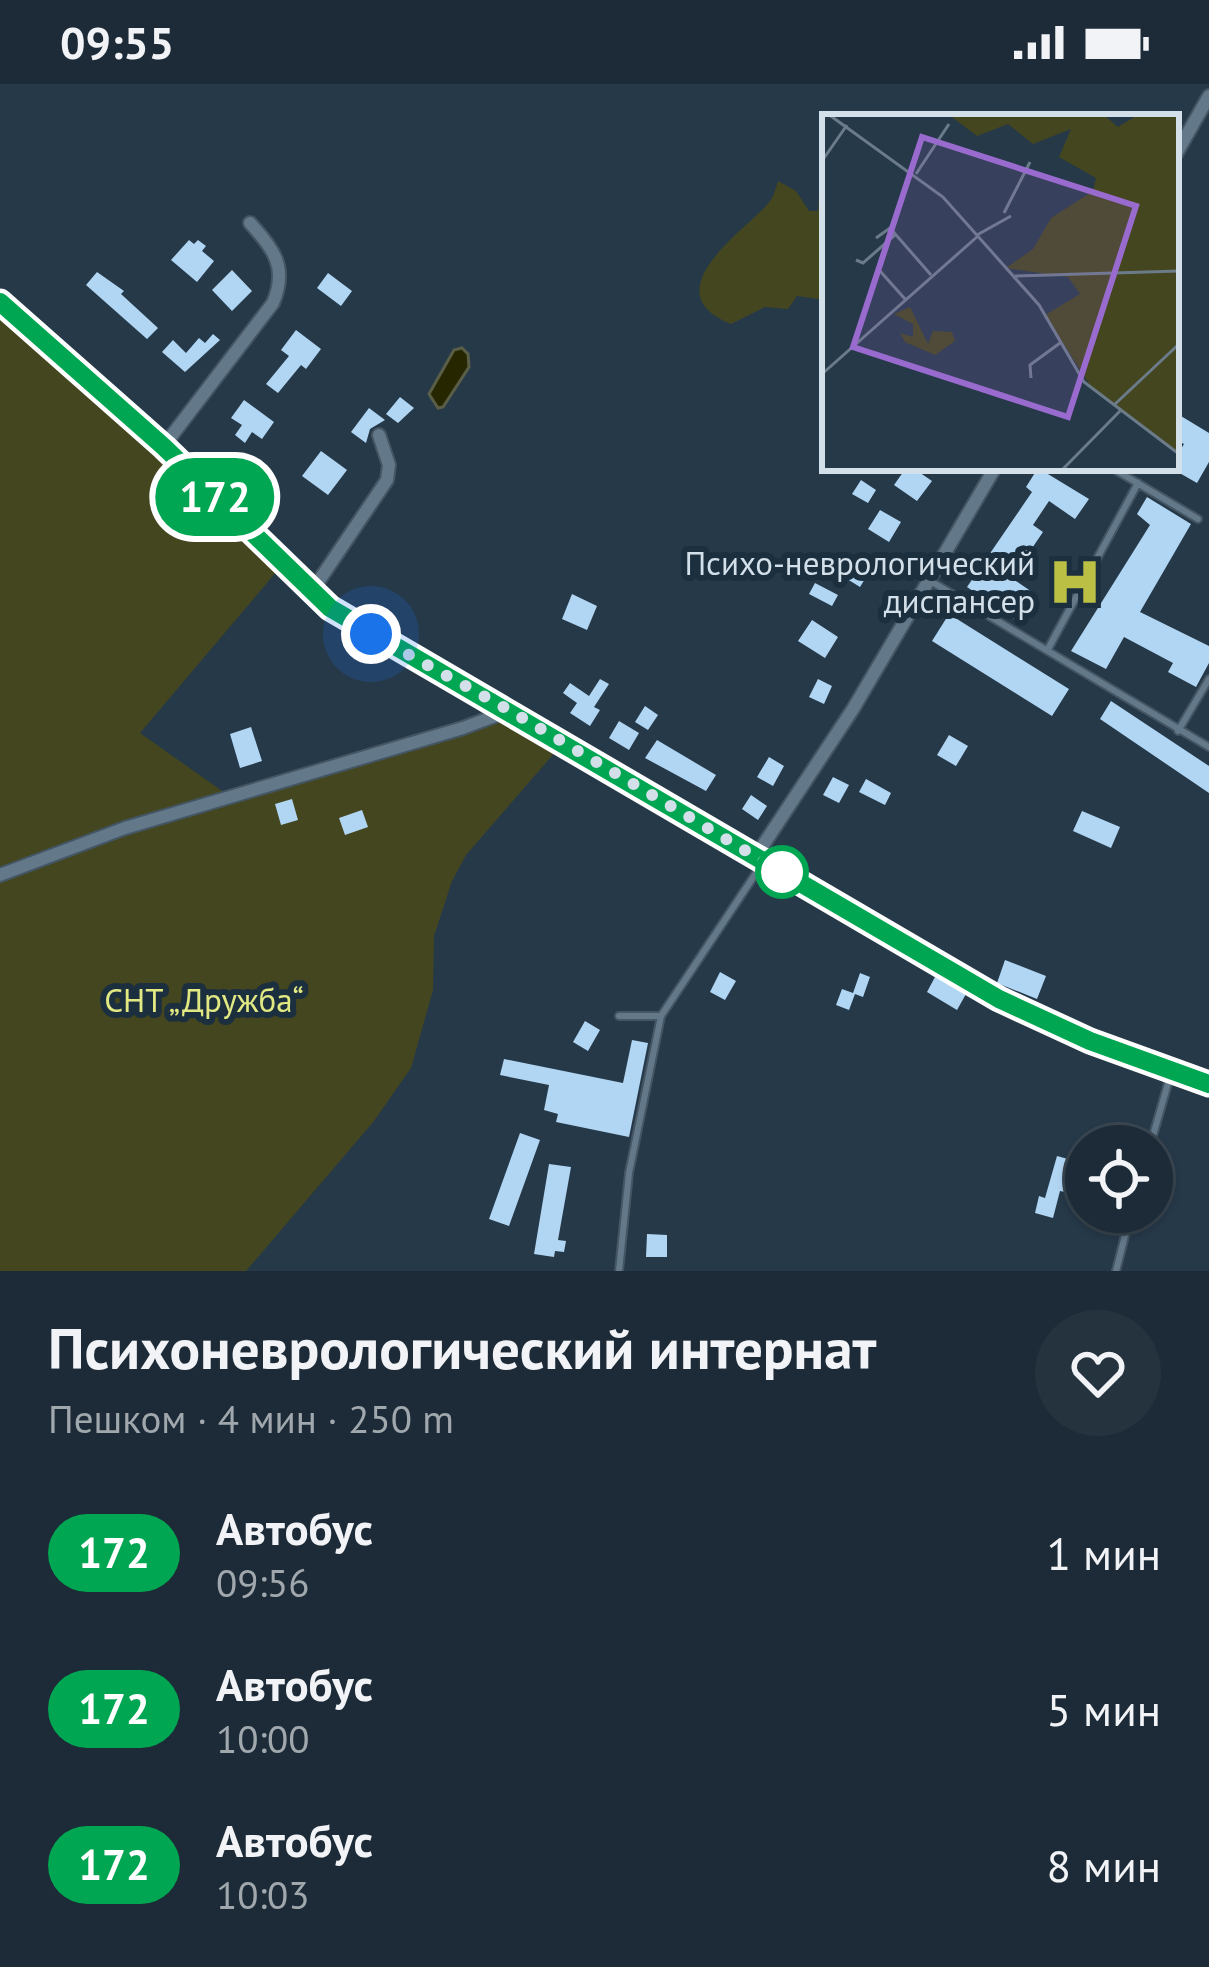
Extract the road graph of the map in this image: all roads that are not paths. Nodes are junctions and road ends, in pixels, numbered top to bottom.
1 (1209, 96) edge
2 (1179, 149) edge
3 (250, 223) dead end
4 (0, 302) edge
5 (379, 435) dead end
6 (164, 447) junction
7 (993, 471) edge
8 (1117, 471) edge
9 (1138, 483) junction
10 (1198, 519) dead end
11 (929, 580) junction
12 (312, 591) junction
13 (1047, 650) junction
14 (1209, 679) edge
15 (509, 710) junction
16 (1178, 731) junction
17 (1209, 747) edge
18 (760, 859) junction
19 (0, 875) edge
20 (620, 1016) dead end
21 (661, 1016) junction
22 (1172, 1069) junction
23 (1209, 1084) edge
24 (1156, 1125) edge
25 (1126, 1233) edge
26 (619, 1271) edge
27 (1116, 1271) edge

1 - 2 street
3 - 6 street
4 - 6 main road
5 - 12 street
6 - 12 main road
7 - 11 street
8 - 9 lane
9 - 10 lane
9 - 13 lane
11 - 13 lane
11 - 18 street
12 - 15 main road
13 - 16 lane
14 - 16 lane
15 - 18 main road
15 - 19 street
16 - 17 lane
18 - 21 lane
18 - 22 main road
20 - 21 lane
21 - 26 lane
22 - 23 main road
22 - 24 lane
25 - 27 lane

